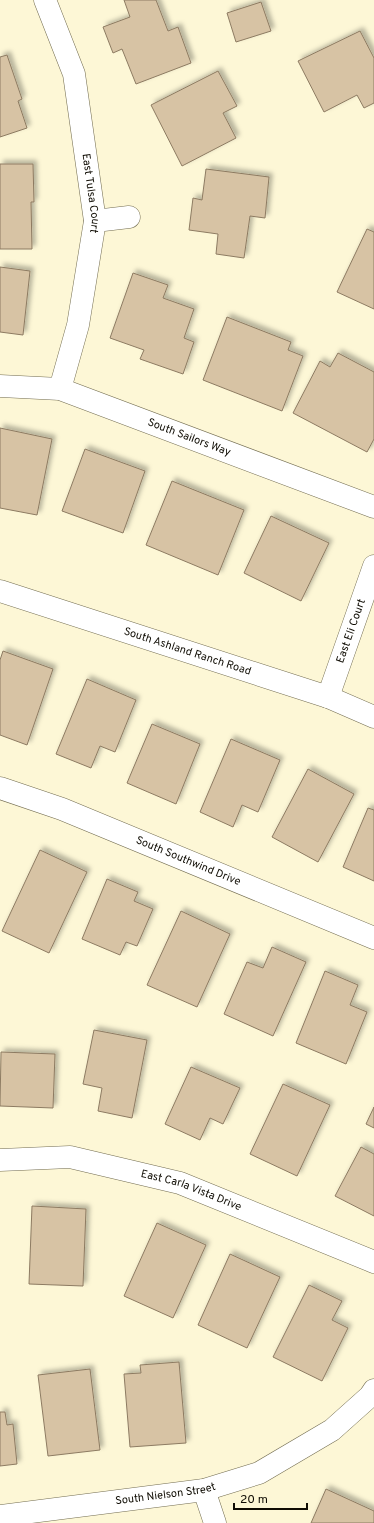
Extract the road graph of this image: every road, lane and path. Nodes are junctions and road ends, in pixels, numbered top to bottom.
1 (45, 0) edge
2 (129, 217) dead end
3 (95, 221) junction
4 (0, 386) edge
5 (60, 389) junction
6 (374, 508) edge
7 (374, 566) edge
8 (0, 591) edge
9 (328, 697) junction
10 (374, 717) edge
11 (0, 788) edge
12 (374, 938) edge
13 (0, 1160) edge
14 (374, 1262) edge
15 (374, 1390) edge
16 (204, 1490) junction
17 (0, 1516) edge
18 (215, 1523) edge

1 - 3 street, East Tulsa Court
2 - 3 street
3 - 5 street, East Tulsa Court
4 - 5 street, South Sailors Way
5 - 6 street, South Sailors Way
7 - 9 street, East Eli Court
8 - 9 street, South Ashland Ranch Road
9 - 10 street, South Ashland Ranch Road
11 - 12 street, South Southwind Drive
13 - 14 street, East Carla Vista Drive
15 - 16 street, South Nielson Street
16 - 17 street, South Nielson Street
16 - 18 street

